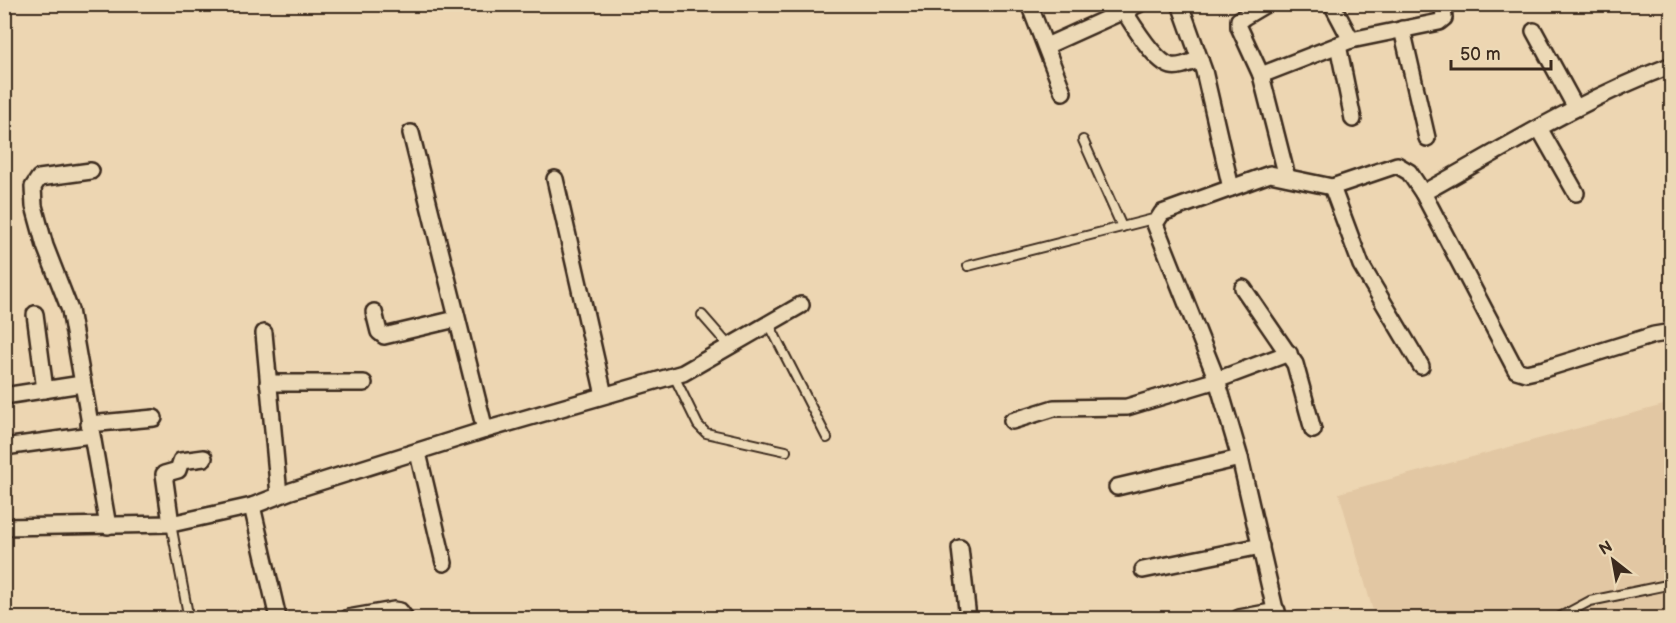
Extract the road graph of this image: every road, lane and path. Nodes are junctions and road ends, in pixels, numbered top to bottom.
1 (1029, 4) edge
2 (1180, 4) edge
3 (1266, 4) edge
4 (1332, 4) edge
5 (1443, 4) edge
6 (1129, 7) edge
7 (1402, 29) junction
8 (1534, 31) dead end
9 (1345, 42) junction
10 (1046, 46) junction
11 (1200, 59) junction
12 (1671, 65) edge
13 (1261, 75) junction
14 (1063, 92) dead end
15 (1576, 108) junction
16 (1353, 119) dead end
17 (1539, 128) junction
18 (411, 133) dead end
19 (1427, 138) dead end
20 (1083, 140) dead end
21 (91, 171) dead end
22 (1287, 177) junction
23 (555, 179) dead end
24 (1332, 187) junction
25 (1231, 188) junction
26 (1423, 193) junction
27 (1576, 193) dead end
28 (1157, 218) junction
29 (1122, 226) junction
30 (968, 266) dead end
31 (1244, 288) dead end
32 (801, 305) dead end
33 (374, 312) dead end
34 (35, 314) dead end
35 (702, 315) dead end
36 (456, 319) junction
37 (770, 324) junction
38 (1671, 332) edge
39 (264, 333) dead end
40 (730, 347) junction
41 (1289, 353) junction
42 (1422, 366) dead end
43 (674, 376) junction
44 (1217, 380) junction
45 (268, 383) junction
46 (364, 383) dead end
47 (82, 384) junction
48 (45, 390) junction
49 (604, 395) junction
50 (4, 396) edge
51 (154, 418) dead end
52 (1012, 421) dead end
53 (90, 430) junction
54 (485, 430) junction
55 (1313, 430) dead end
56 (827, 438) dead end
57 (4, 447) edge
58 (786, 451) dead end
59 (418, 453) junction
60 (204, 458) dead end
61 (1240, 458) junction
62 (1117, 487) dead end
63 (279, 495) junction
64 (252, 506) junction
65 (171, 524) junction
66 (108, 526) junction
67 (4, 527) edge
68 (1261, 546) junction
69 (960, 548) dead end
70 (444, 563) dead end
71 (1143, 570) dead end
72 (1671, 584) edge
73 (187, 609) dead end
74 (1277, 615) edge
75 (278, 618) edge
76 (348, 618) edge
77 (405, 618) edge
78 (968, 618) edge
79 (1239, 618) edge
80 (1558, 618) edge

1 - 10 street
2 - 11 street
3 - 13 street
4 - 9 street
5 - 7 street
6 - 10 street
6 - 11 street
7 - 9 street
7 - 19 street
8 - 15 street
9 - 13 street
9 - 16 street
10 - 14 street
11 - 25 street
12 - 15 street
13 - 22 street
15 - 17 street
17 - 26 street
17 - 27 street
18 - 36 street
20 - 29 lane
21 - 47 street
22 - 24 street
22 - 25 street
23 - 49 street
24 - 26 street
24 - 42 street
25 - 28 street
26 - 38 street
28 - 29 lane
28 - 44 street
29 - 30 lane
31 - 41 street
32 - 37 street
33 - 36 street
34 - 48 street
35 - 40 lane
36 - 54 street
37 - 40 street
37 - 56 lane
39 - 45 street
40 - 43 street
41 - 44 street
41 - 55 street
43 - 49 street
43 - 58 lane
44 - 52 street
44 - 61 street
45 - 46 street
45 - 63 street
47 - 48 street
47 - 53 street
48 - 50 street
49 - 54 street
51 - 53 street
53 - 57 street
53 - 66 street
54 - 59 street
59 - 63 street
59 - 70 street
60 - 65 street
61 - 62 street
61 - 68 street
63 - 64 street
64 - 65 street
64 - 75 street
65 - 66 street
65 - 73 lane
66 - 67 street
68 - 71 street
68 - 74 street
69 - 78 street
72 - 80 lane
74 - 79 street
76 - 77 street

